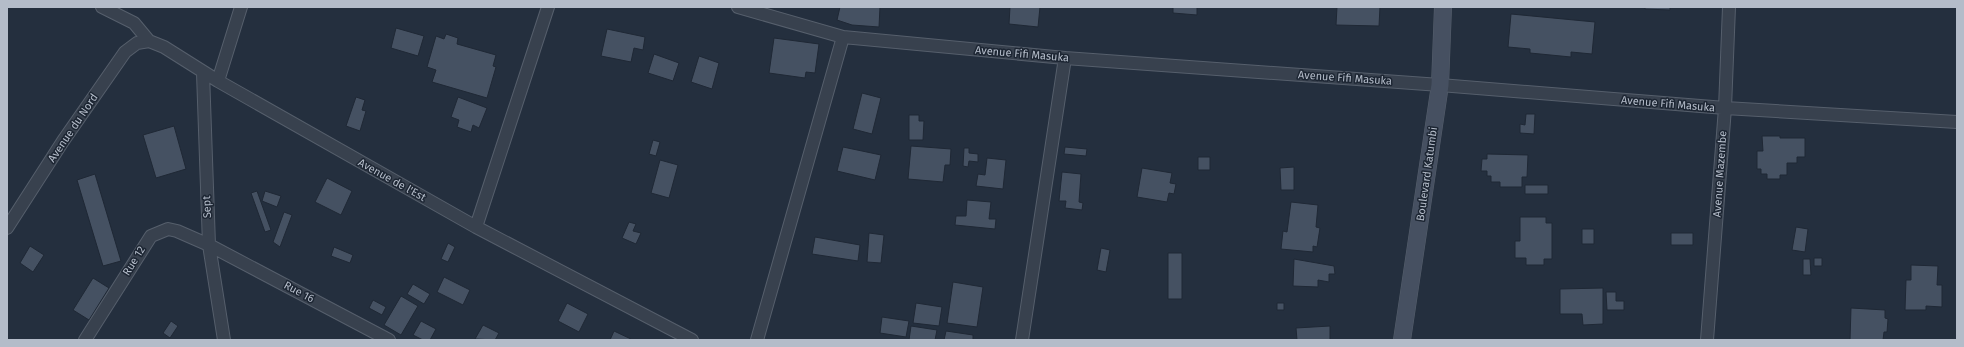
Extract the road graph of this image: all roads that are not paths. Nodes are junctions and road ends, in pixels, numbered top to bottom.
1 (102, 7) edge
2 (241, 7) edge
3 (548, 7) edge
4 (738, 7) edge
5 (1443, 7) edge
6 (1729, 7) edge
7 (773, 12) edge
8 (843, 38) junction
9 (149, 41) junction
10 (1065, 58) junction
11 (203, 73) junction
12 (218, 81) junction
13 (1440, 85) junction
14 (1725, 108) junction
15 (1957, 122) edge
16 (476, 227) junction
17 (7, 228) edge
18 (209, 245) junction
19 (85, 340) edge
20 (224, 340) edge
21 (389, 340) edge
22 (692, 340) edge
23 (756, 340) edge
24 (1022, 340) edge
25 (1402, 340) edge
26 (1707, 340) edge

1 - 9 street, Avenue de l'Est
2 - 12 street
3 - 16 street
4 - 7 street, Avenue Fifi Masuka
5 - 13 street, Boulevard Katumbi
6 - 14 street, Avenue Mazembe
7 - 8 street, Avenue Fifi Masuka
8 - 10 street, Avenue Fifi Masuka
8 - 23 street
9 - 11 street, Avenue de l'Est
9 - 17 street, Avenue du Nord
10 - 13 street, Avenue Fifi Masuka
10 - 24 street
11 - 12 street, Avenue de l'Est
11 - 18 street, Sept
12 - 16 street, Avenue de l'Est
13 - 14 street, Avenue Fifi Masuka
13 - 25 street, Boulevard Katumbi
14 - 15 street, Avenue Fifi Masuka
14 - 26 street, Avenue Mazembe
16 - 22 street, Avenue de l'Est
18 - 19 street, Rue 12
18 - 20 street, Sept
18 - 21 street, Rue 16

